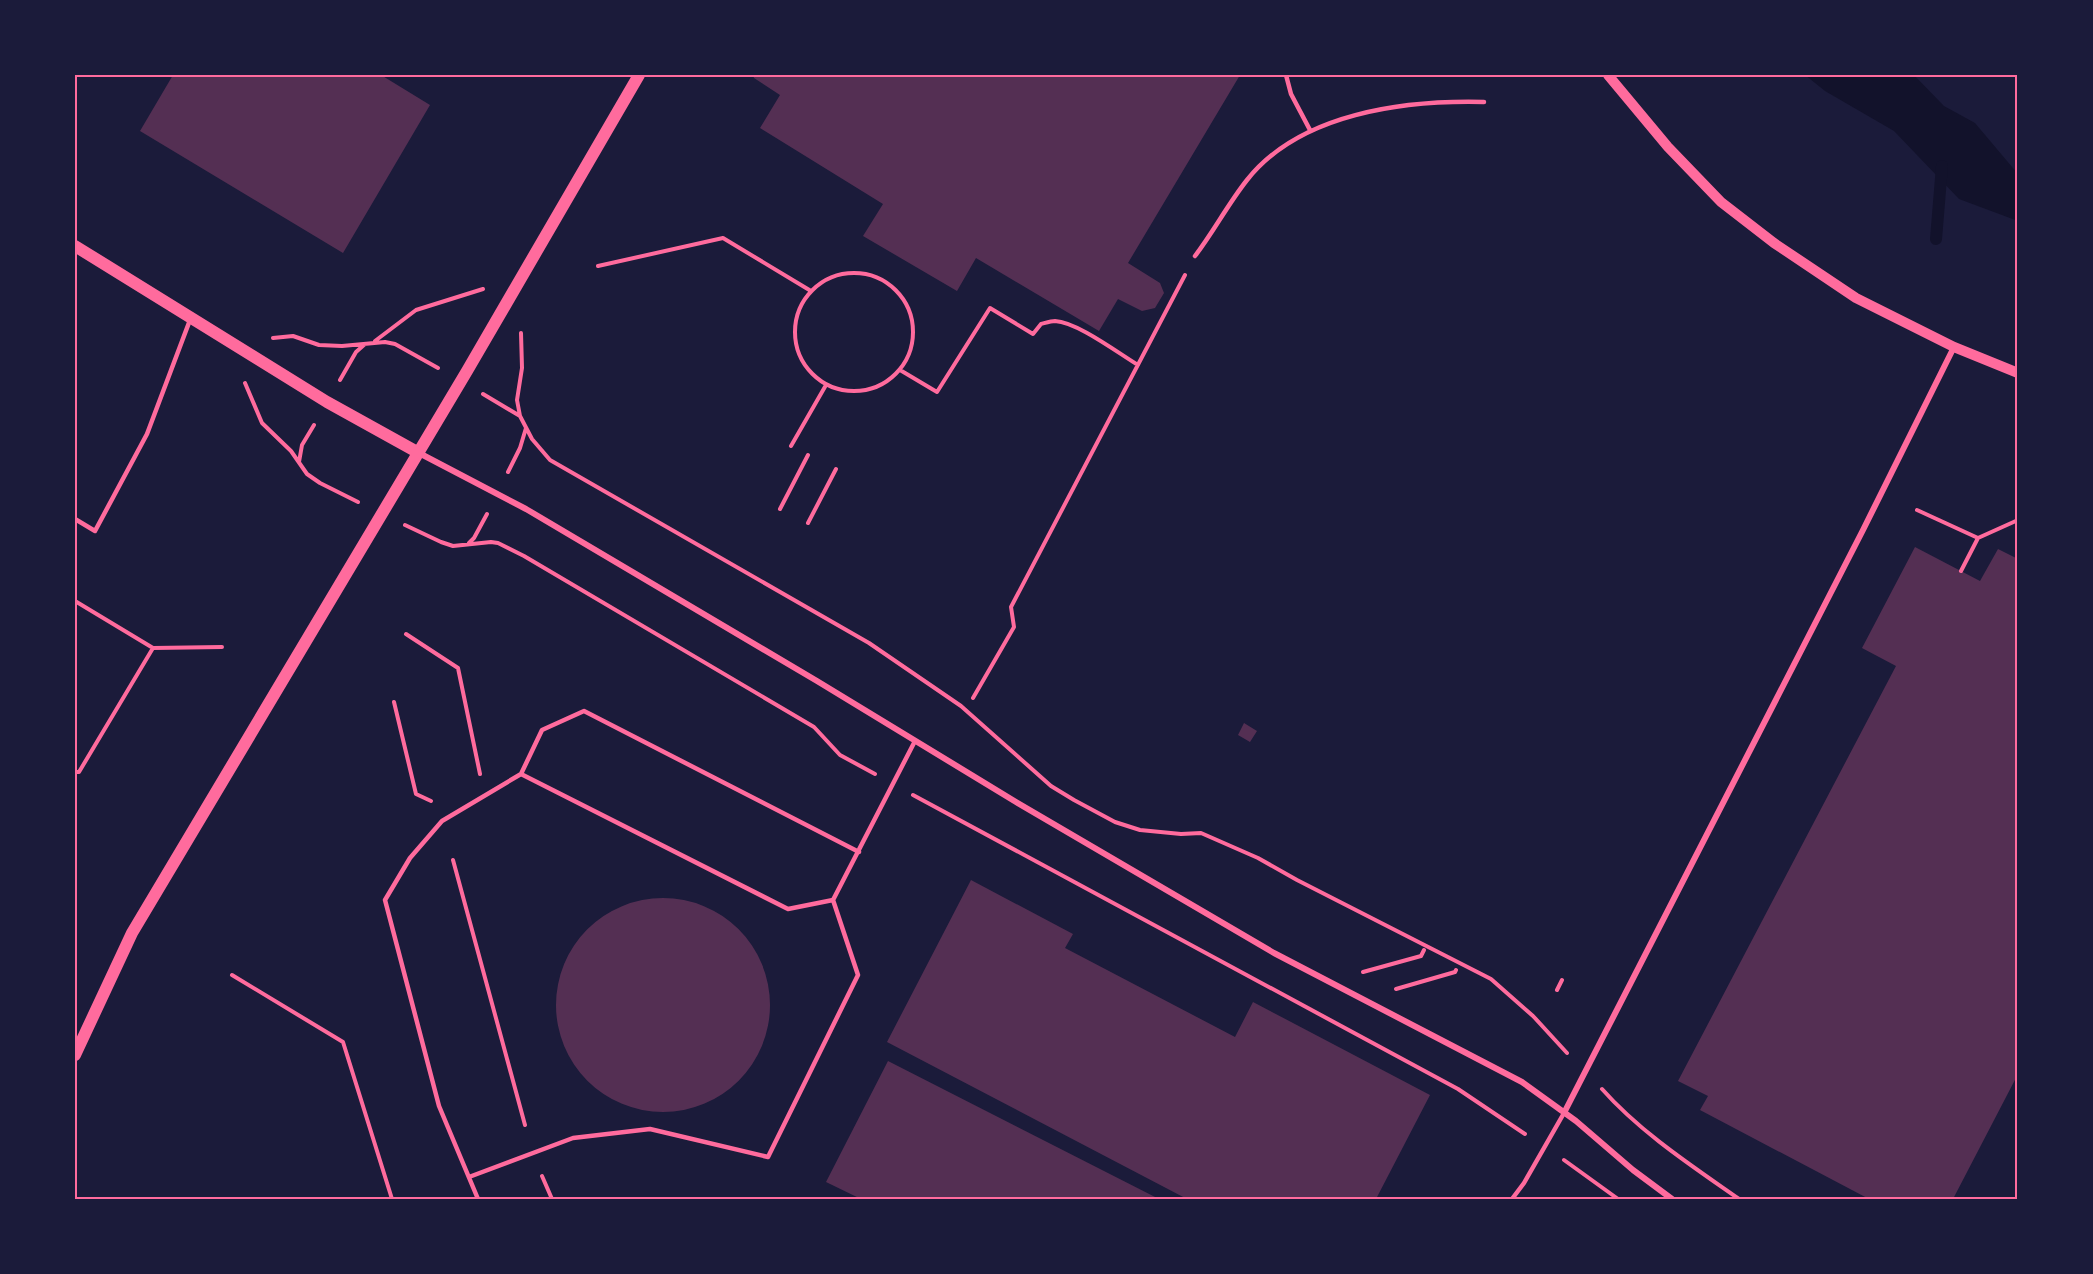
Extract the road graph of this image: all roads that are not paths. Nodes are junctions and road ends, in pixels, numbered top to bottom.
1 (639, 75) edge
2 (1286, 75) edge
3 (1608, 75) edge
4 (1484, 102) dead end
5 (1310, 130) junction
6 (75, 246) edge
7 (1195, 256) road end
8 (191, 318) junction
9 (1954, 347) junction
10 (2018, 373) edge
11 (419, 453) junction
12 (75, 519) edge
13 (915, 741) junction
14 (520, 774) junction
15 (859, 852) junction
16 (833, 900) junction
17 (75, 1055) edge
18 (1564, 1113) junction
19 (469, 1177) junction
20 (478, 1199) edge
21 (1512, 1199) edge
22 (1672, 1199) edge

1 - 11 main road
2 - 5 lane
3 - 9 street
4 - 5 lane
5 - 7 lane
6 - 8 main road
8 - 11 main road
8 - 12 lane
9 - 10 street
9 - 18 street
11 - 13 street
11 - 17 main road
13 - 15 lane
13 - 18 street
14 - 15 lane
14 - 16 lane
14 - 19 lane
15 - 16 lane
16 - 19 lane
18 - 21 lane
18 - 22 street
19 - 20 lane

